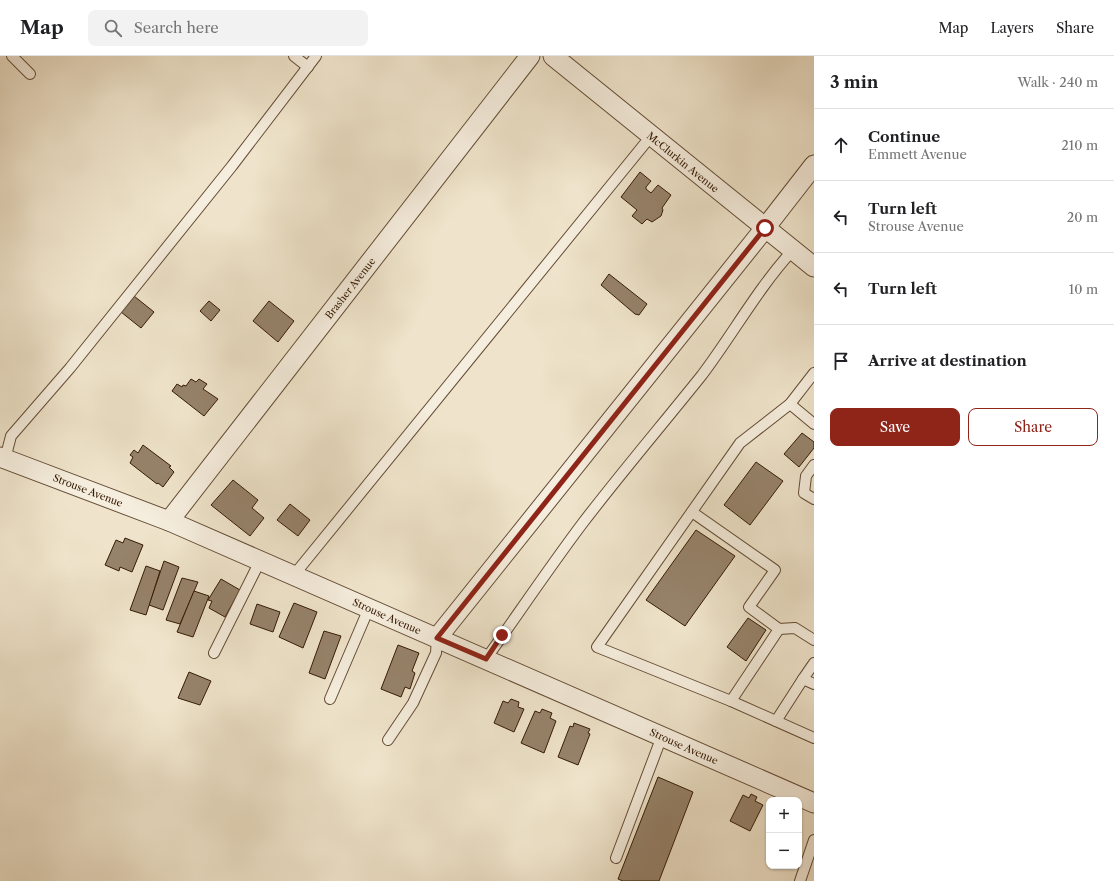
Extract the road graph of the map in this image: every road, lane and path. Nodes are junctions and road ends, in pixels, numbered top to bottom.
1 (12, 56) edge
2 (294, 56) edge
3 (316, 56) edge
4 (530, 56) edge
5 (553, 56) edge
6 (308, 67) junction
7 (30, 74) dead end
8 (651, 136) junction
9 (814, 165) edge
10 (765, 228) junction
11 (793, 250) junction
12 (814, 267) edge
13 (814, 373) edge
14 (790, 404) junction
15 (814, 424) edge
16 (2, 458) edge
17 (814, 465) edge
18 (814, 499) edge
19 (692, 512) junction
20 (169, 521) junction
21 (260, 561) junction
22 (294, 575) junction
23 (369, 608) junction
24 (779, 629) junction
25 (437, 638) junction
26 (814, 640) edge
27 (214, 653) dead end
28 (486, 659) junction
29 (814, 663) edge
30 (803, 679) junction
31 (814, 684) edge
32 (330, 699) dead end
33 (731, 701) junction
34 (776, 721) junction
35 (662, 736) junction
36 (814, 738) edge
37 (388, 740) dead end
38 (814, 803) edge
39 (814, 840) edge
40 (616, 858) dead end
41 (800, 881) edge

1 - 7 lane
2 - 6 lane
3 - 6 lane
4 - 20 street, Brasher Avenue
5 - 8 street, McClurkin Avenue
6 - 16 lane
8 - 10 street, McClurkin Avenue
8 - 22 lane
9 - 10 street
10 - 11 street, McClurkin Avenue
10 - 25 street
11 - 12 street, McClurkin Avenue
11 - 28 lane
13 - 14 lane
14 - 15 lane
14 - 19 lane
16 - 20 street, Strouse Avenue
17 - 18 lane
19 - 24 lane
19 - 33 lane
20 - 21 street, Strouse Avenue
21 - 22 street, Strouse Avenue
21 - 27 lane
22 - 23 street, Strouse Avenue
23 - 25 street, Strouse Avenue
23 - 32 lane
24 - 26 lane
24 - 33 lane
25 - 28 street, Strouse Avenue
25 - 37 lane
28 - 35 street, Strouse Avenue
29 - 30 lane
30 - 31 lane
30 - 34 lane
33 - 34 lane
34 - 36 lane
35 - 38 street, Strouse Avenue
35 - 40 lane
39 - 41 lane

